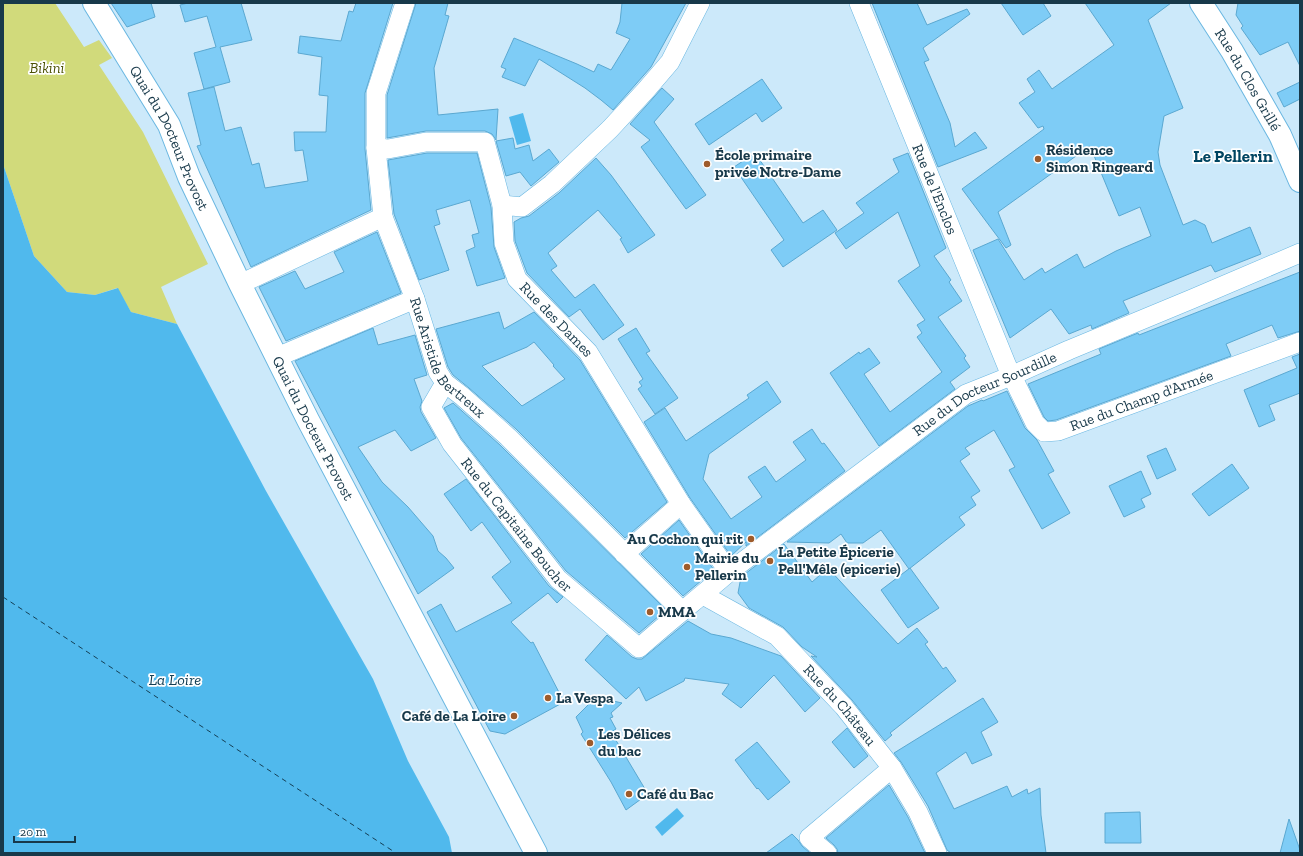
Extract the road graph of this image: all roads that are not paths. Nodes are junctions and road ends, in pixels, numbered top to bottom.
1 (94, 3) edge
2 (405, 3) edge
3 (700, 3) edge
4 (859, 3) edge
5 (1207, 6) edge
6 (376, 148) junction
7 (1300, 181) edge
8 (502, 205) junction
9 (383, 217) junction
10 (1300, 252) edge
11 (240, 284) junction
12 (415, 299) junction
13 (1300, 342) edge
14 (277, 357) junction
15 (1011, 376) junction
16 (445, 383) junction
17 (681, 504) junction
18 (624, 554) junction
19 (729, 572) junction
20 (703, 595) junction
21 (682, 611) junction
22 (892, 768) junction
23 (536, 853) edge
24 (827, 853) edge
25 (937, 853) edge

1 - 11 street, Quai du Docteur Provost
2 - 6 street, Rue Aristide Bertreux
3 - 8 street
4 - 15 street, Rue de l'Enclos
5 - 7 street, Rue du Clos Grillé
6 - 8 street, Rue des Dames
6 - 9 street, Rue Aristide Bertreux
8 - 17 street, Rue des Dames
9 - 11 street
9 - 12 street, Rue Aristide Bertreux
10 - 15 street, Rue du Docteur Sourdille
11 - 14 street, Quai du Docteur Provost
12 - 14 street
12 - 16 street, Rue Aristide Bertreux
13 - 15 street, Rue du Champ d'Armée
14 - 23 street, Quai du Docteur Provost
15 - 19 street, Rue du Docteur Sourdille
16 - 18 street, Rue Aristide Bertreux
16 - 21 street, Rue du Capitaine Boucher
17 - 18 street
17 - 19 street, Rue des Dames
18 - 21 street, Rue Aristide Bertreux
19 - 20 street, Rue du Docteur Sourdille
20 - 21 street
20 - 22 street, Rue du Château
22 - 24 street
22 - 25 street, Rue du Château

